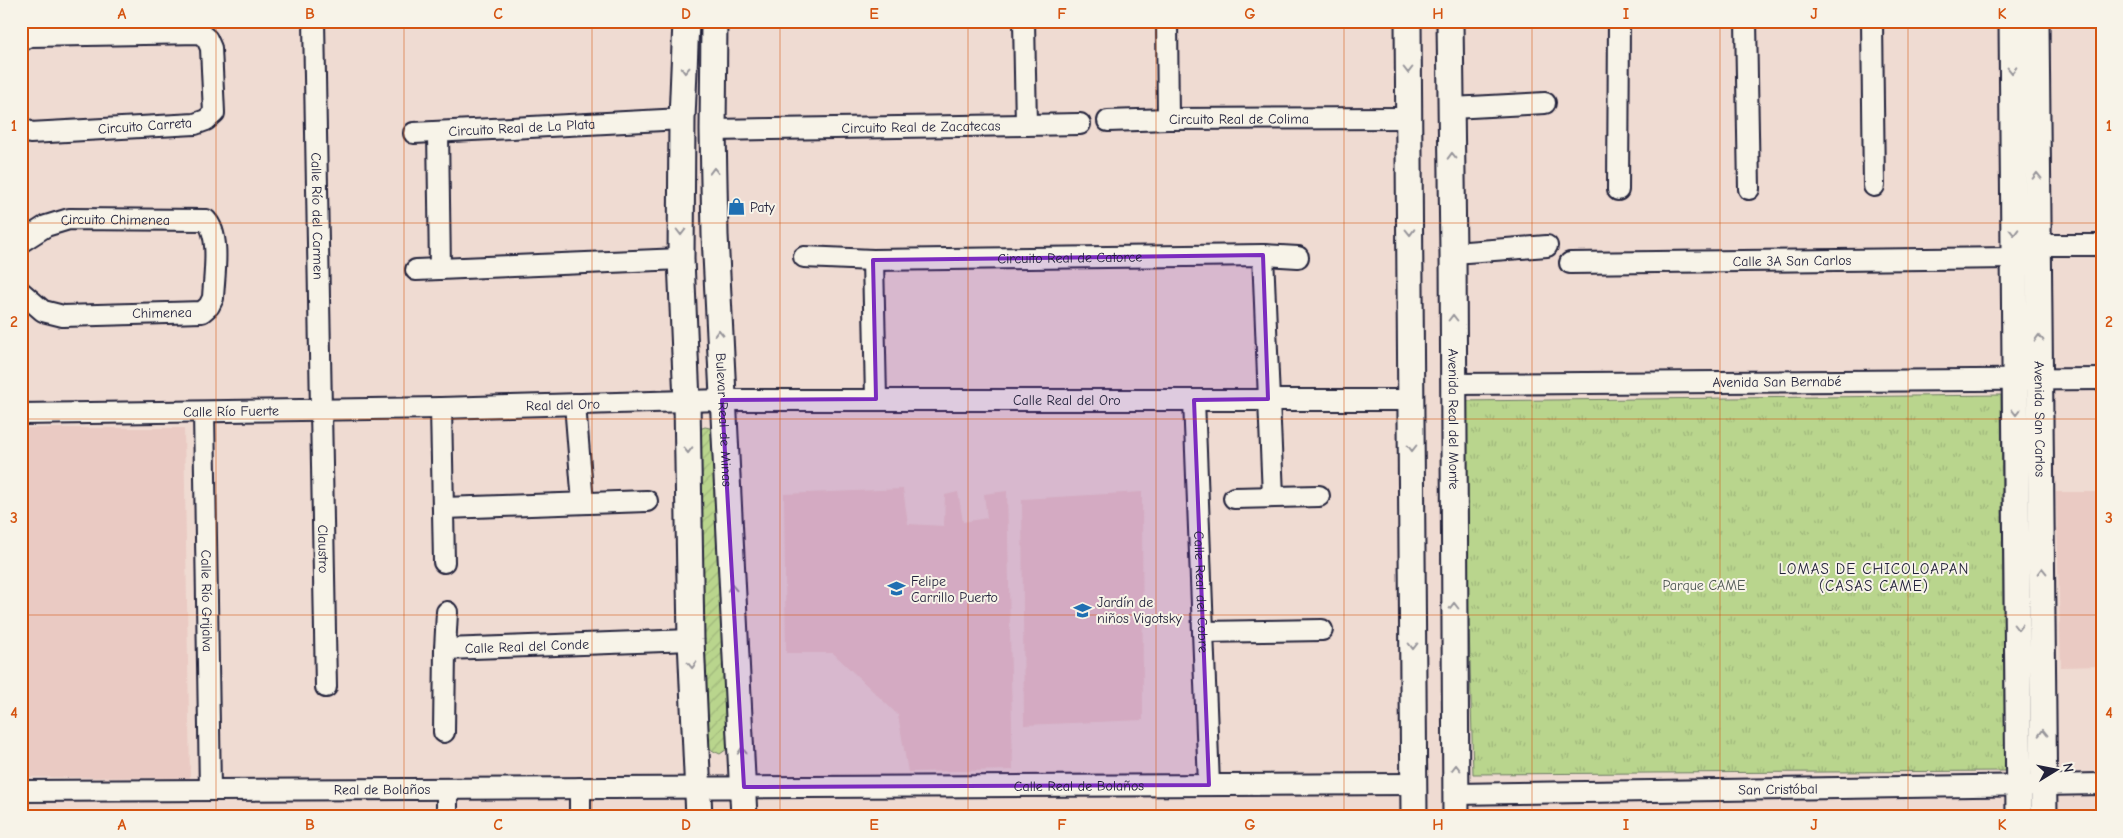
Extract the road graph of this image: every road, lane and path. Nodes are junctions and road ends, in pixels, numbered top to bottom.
1 (314, 21) edge
2 (686, 21) edge
3 (714, 21) edge
4 (1024, 21) edge
5 (1167, 21) edge
6 (1408, 21) edge
7 (1450, 21) edge
8 (1619, 21) edge
9 (1746, 21) edge
10 (1872, 21) edge
11 (2012, 21) edge
12 (2036, 21) edge
13 (21, 41) edge
14 (1545, 103) dead end
15 (1452, 108) junction
16 (1408, 118) junction
17 (682, 119) junction
18 (1168, 119) junction
19 (1108, 121) dead end
20 (1080, 124) dead end
21 (1026, 125) junction
22 (21, 127) edge
23 (713, 130) junction
24 (438, 132) junction
25 (414, 133) dead end
26 (1874, 186) dead end
27 (1749, 189) dead end
28 (1618, 190) dead end
29 (212, 227) joint
30 (21, 242) edge
31 (2038, 244) junction
32 (2102, 245) edge
33 (1547, 246) dead end
34 (1453, 253) junction
35 (1263, 255) junction
36 (804, 257) dead end
37 (1298, 258) dead end
38 (2014, 258) junction
39 (681, 259) junction
40 (873, 260) junction
41 (1570, 263) dead end
42 (440, 269) junction
43 (416, 270) dead end
44 (21, 292) edge
45 (2102, 379) edge
46 (2027, 380) junction
47 (1453, 384) junction
48 (722, 400) junction
49 (876, 400) junction
50 (1194, 400) junction
51 (1268, 400) junction
52 (1411, 400) junction
53 (687, 402) junction
54 (575, 404) junction
55 (441, 408) junction
56 (322, 410) junction
57 (204, 412) junction
58 (21, 414) edge
59 (1273, 496) junction
60 (1319, 496) dead end
61 (1234, 498) dead end
62 (647, 501) dead end
63 (583, 502) junction
64 (444, 508) junction
65 (444, 562) dead end
66 (447, 612) dead end
67 (1322, 630) dead end
68 (1203, 632) junction
69 (691, 640) junction
70 (445, 650) junction
71 (326, 687) dead end
72 (444, 732) dead end
73 (1414, 784) junction
74 (2102, 784) edge
75 (1209, 785) junction
76 (2019, 785) junction
77 (2044, 785) junction
78 (744, 787) junction
79 (580, 788) junction
80 (696, 788) junction
81 (447, 789) junction
82 (210, 790) junction
83 (21, 792) edge
84 (1456, 805) edge
85 (447, 817) edge
86 (580, 817) edge
87 (699, 817) edge
88 (744, 817) edge
89 (1414, 817) edge
90 (2019, 817) edge
91 (2044, 817) edge

1 - 56 street, Calle Río del Carmen
2 -> 17 street
3 - 23 street, Bulevar Real de Minas
4 - 21 street
5 - 18 street, Circuito Real de Colima
6 -> 16 street
7 - 15 street, Avenida Real del Monte
8 - 28 street
9 - 27 street
10 - 26 street
11 -> 38 street, Avenida San Carlos
31 -> 12 street, Avenida San Carlos
13 - 22 street, Circuito Carreta
14 - 15 street
34 -> 15 street, Avenida Real del Monte
16 - 18 street, Circuito Real de Colima
16 -> 52 street
17 - 24 street, Circuito Real de La Plata
17 -> 39 street
18 - 19 street
20 - 21 street, Circuito Real de Zacatecas
21 - 23 street, Circuito Real de Zacatecas
48 -> 23 street, Bulevar Real de Minas
24 - 25 street
24 - 42 street, Circuito Real de La Plata
29 - 30 street, Circuito Chimenea
29 - 44 street, Chimenea
31 - 32 street
46 -> 31 street, Avenida San Carlos
33 - 34 street
47 -> 34 street, Avenida Real del Monte
35 - 37 street, Circuito Real de Catorce
35 - 40 street, Circuito Real de Catorce
35 - 51 street
36 - 40 street, Circuito Real de Catorce
38 - 41 street, Calle 3A San Carlos
38 - 46 street, Avenida San Carlos
39 - 42 street
39 - 53 street
40 - 49 street
42 - 43 street
45 - 46 street, Avenida San Bernabé
46 - 47 street, Avenida San Bernabé
46 -> 76 street, Avenida San Carlos
77 -> 46 street, Avenida San Carlos
84 -> 47 street, Avenida Real del Monte
48 - 49 street, Calle Real del Oro
48 - 53 street, Real del Oro
78 -> 48 street, Bulevar Real de Minas
49 - 50 street, Calle Real del Oro
50 - 51 street, Calle Real del Oro
50 - 68 street, Calle Real del Cobre
51 - 52 street, Calle Real del Oro
51 - 59 street
52 -> 73 street
53 - 54 street, Real del Oro
53 -> 69 street
54 - 55 street, Real del Oro
54 - 63 street
55 - 56 street, Calle Río Fuerte
55 - 64 street
56 - 57 street, Calle Río Fuerte
56 - 71 street, Claustro
57 - 58 street, Calle Río Fuerte
57 - 82 street, Calle Río Grijalva
59 - 60 street
59 - 61 street
62 - 63 street
63 - 64 street
64 - 65 street
66 - 70 street
67 - 68 street
68 - 75 street, Calle Real del Cobre
69 - 70 street, Calle Real del Conde
69 -> 80 street
70 - 72 street, Calle Real del Conde
73 - 75 street, Calle Real de Bolaños
73 - 89 street
74 - 77 street, San Cristóbal
75 - 78 street, Calle Real de Bolaños
76 - 77 street, San Cristóbal
76 - 84 street, San Cristóbal
76 - 90 street, Avenida San Carlos
77 - 91 street, Avenida San Carlos
78 - 80 street, Real de Bolaños
78 - 88 street, Bulevar Real de Minas
79 - 80 street, Real de Bolaños
79 - 81 street, Real de Bolaños
79 - 86 street
80 - 87 street
81 - 82 street, Real de Bolaños
81 - 85 street
82 - 83 street, Real de Bolaños

